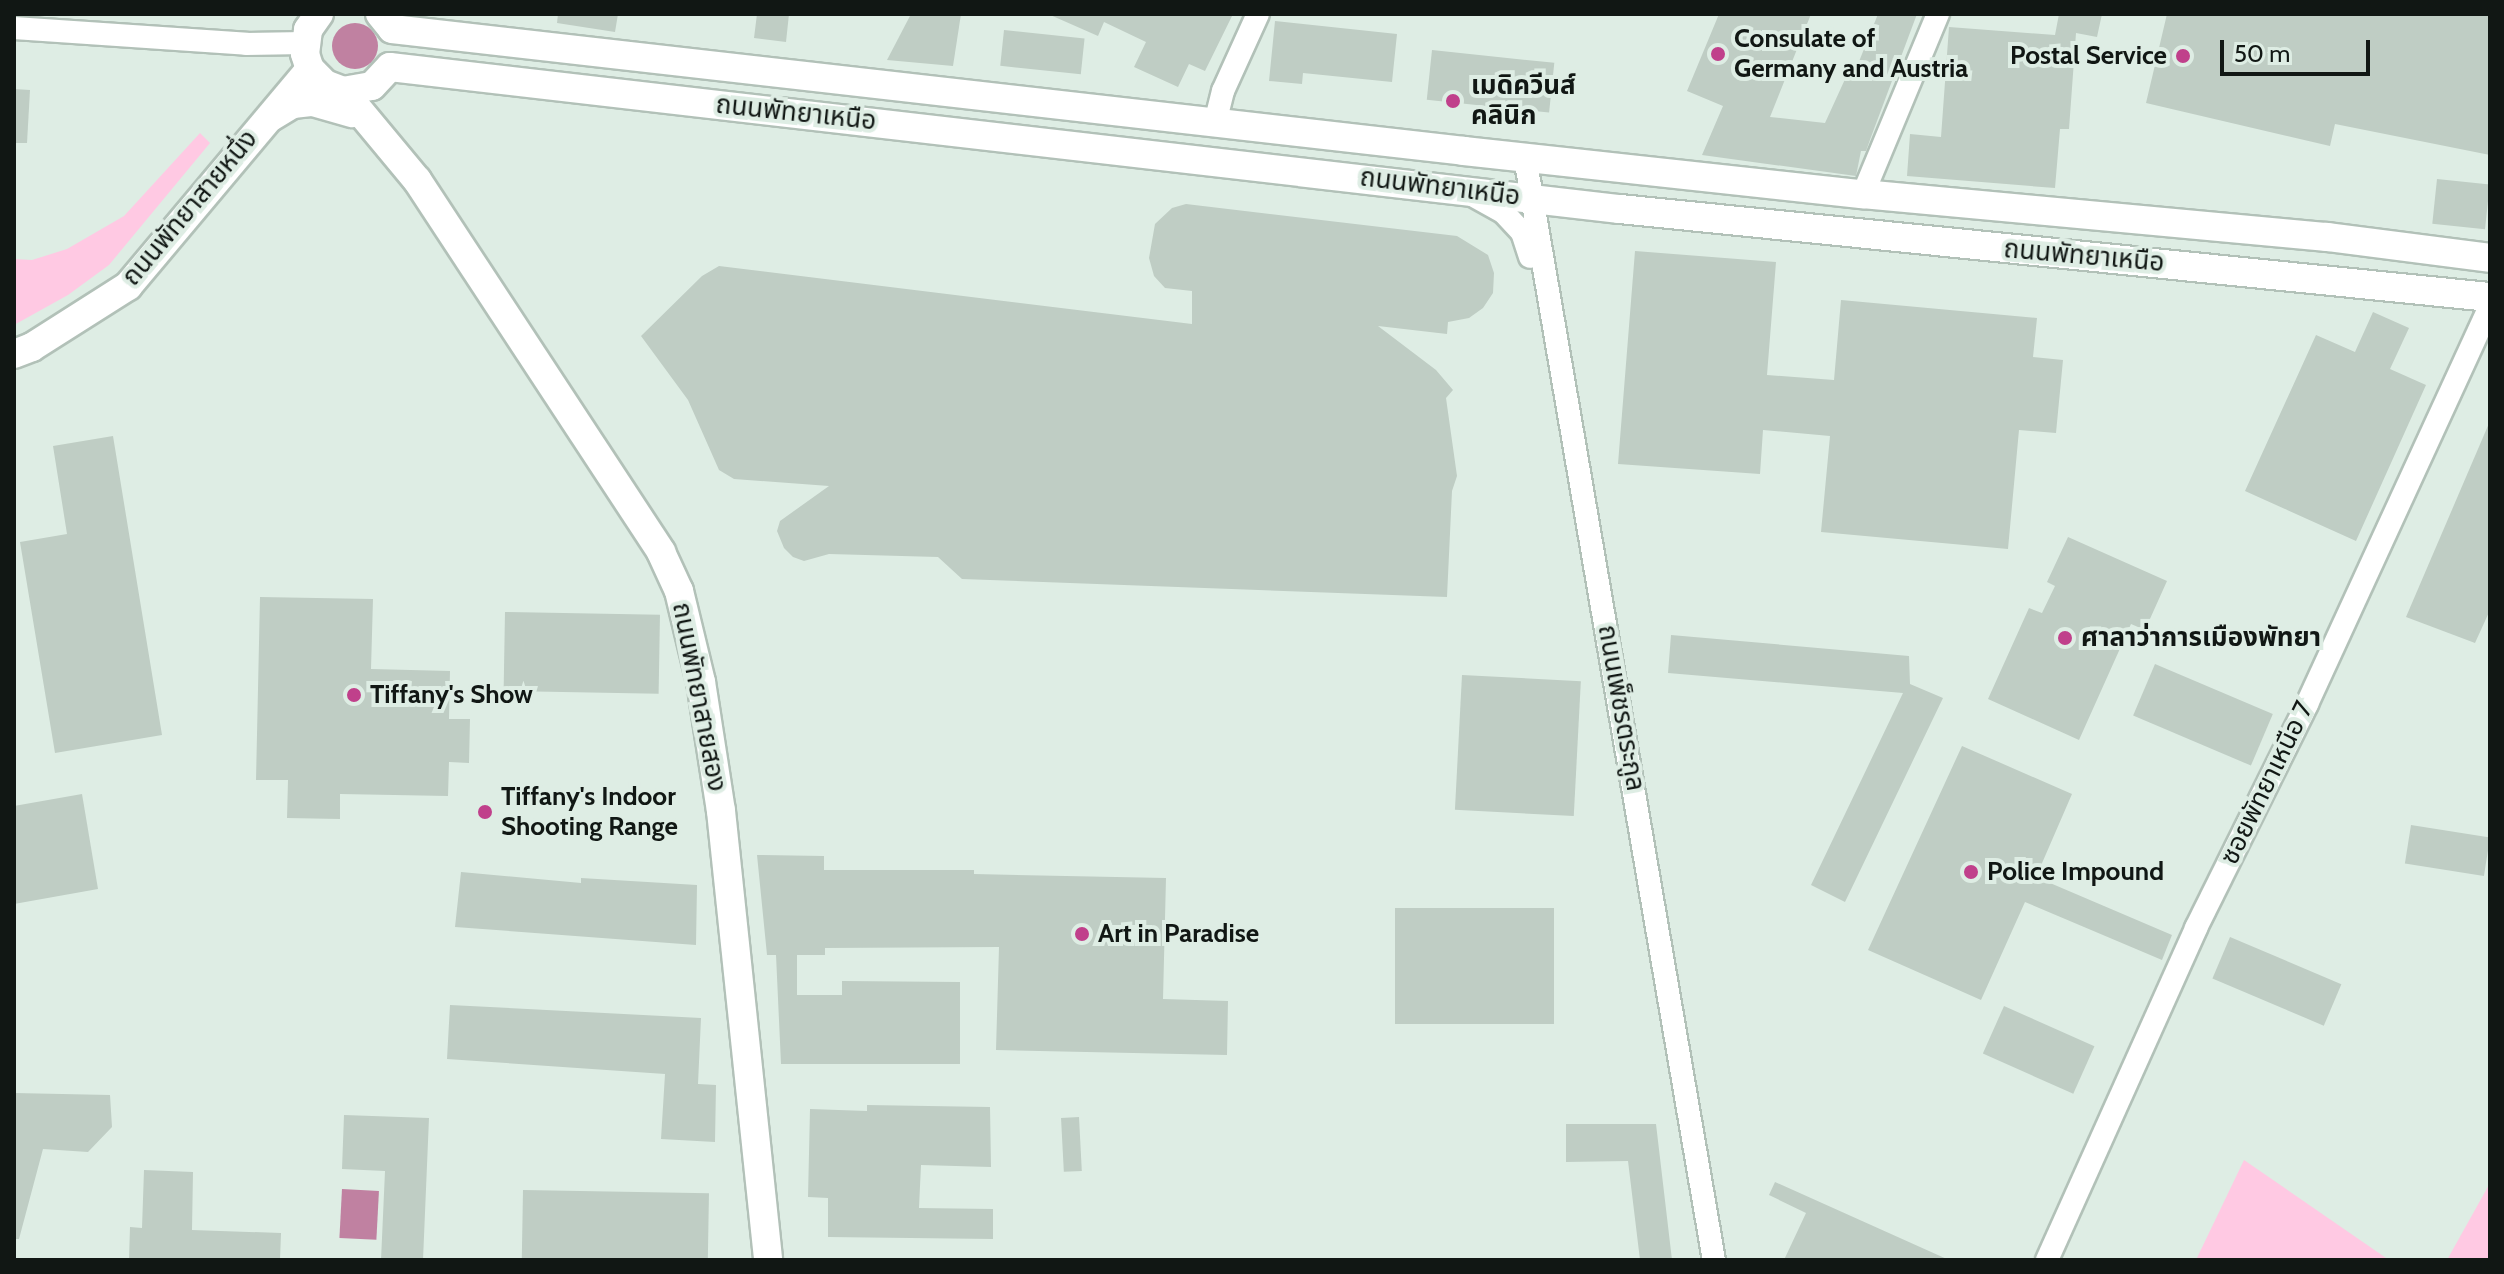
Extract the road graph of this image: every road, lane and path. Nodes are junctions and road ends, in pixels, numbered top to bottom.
1 (319, 14) edge
2 (418, 14) edge
3 (1258, 14) edge
4 (1938, 14) edge
5 (386, 22) edge
6 (14, 28) edge
7 (456, 37) junction
8 (307, 56) junction
9 (343, 91) junction
10 (367, 120) junction
11 (263, 121) junction
12 (1215, 123) junction
13 (1525, 157) junction
14 (1461, 189) junction
15 (1863, 194) junction
16 (1531, 197) junction
17 (2490, 258) edge
18 (2490, 297) edge
19 (2490, 307) edge
20 (1552, 327) junction
21 (14, 354) edge
22 (768, 1260) edge
23 (1714, 1260) edge
24 (2047, 1260) edge

1 - 8 main road, ถนนพัทยาสายหนึ่ง
2 - 7 main road
3 - 12 street
4 - 15 street
5 - 7 main road, ถนนพัทยาเหนือ
6 - 8 street
7 - 12 main road, ถนนพัทยาเหนือ
8 - 9 main road, ถนนพัทยาสายสอง
8 - 11 main road, ถนนพัทยาสายหนึ่ง
9 - 10 main road, ถนนพัทยาสายสอง
9 - 14 main road, ถนนพัทยาเหนือ
10 - 11 main road
10 - 22 main road, ถนนพัทยาสายสอง
11 - 21 main road, ถนนพัทยาสายหนึ่ง
12 - 13 main road, ถนนพัทยาเหนือ
13 - 15 main road, ถนนพัทยาเหนือ
13 - 16 street, ถนนเพ็ชรตระกูล
14 - 16 main road, ถนนพัทยาเหนือ
14 - 20 street
15 - 17 main road, ถนนพัทยาเหนือ
16 - 18 main road, ถนนพัทยาเหนือ
16 - 20 street, ถนนเพ็ชรตระกูล
19 - 24 street, ซอยพัทยาเหนือ 7
20 - 23 street, ถนนเพ็ชรตระกูล

